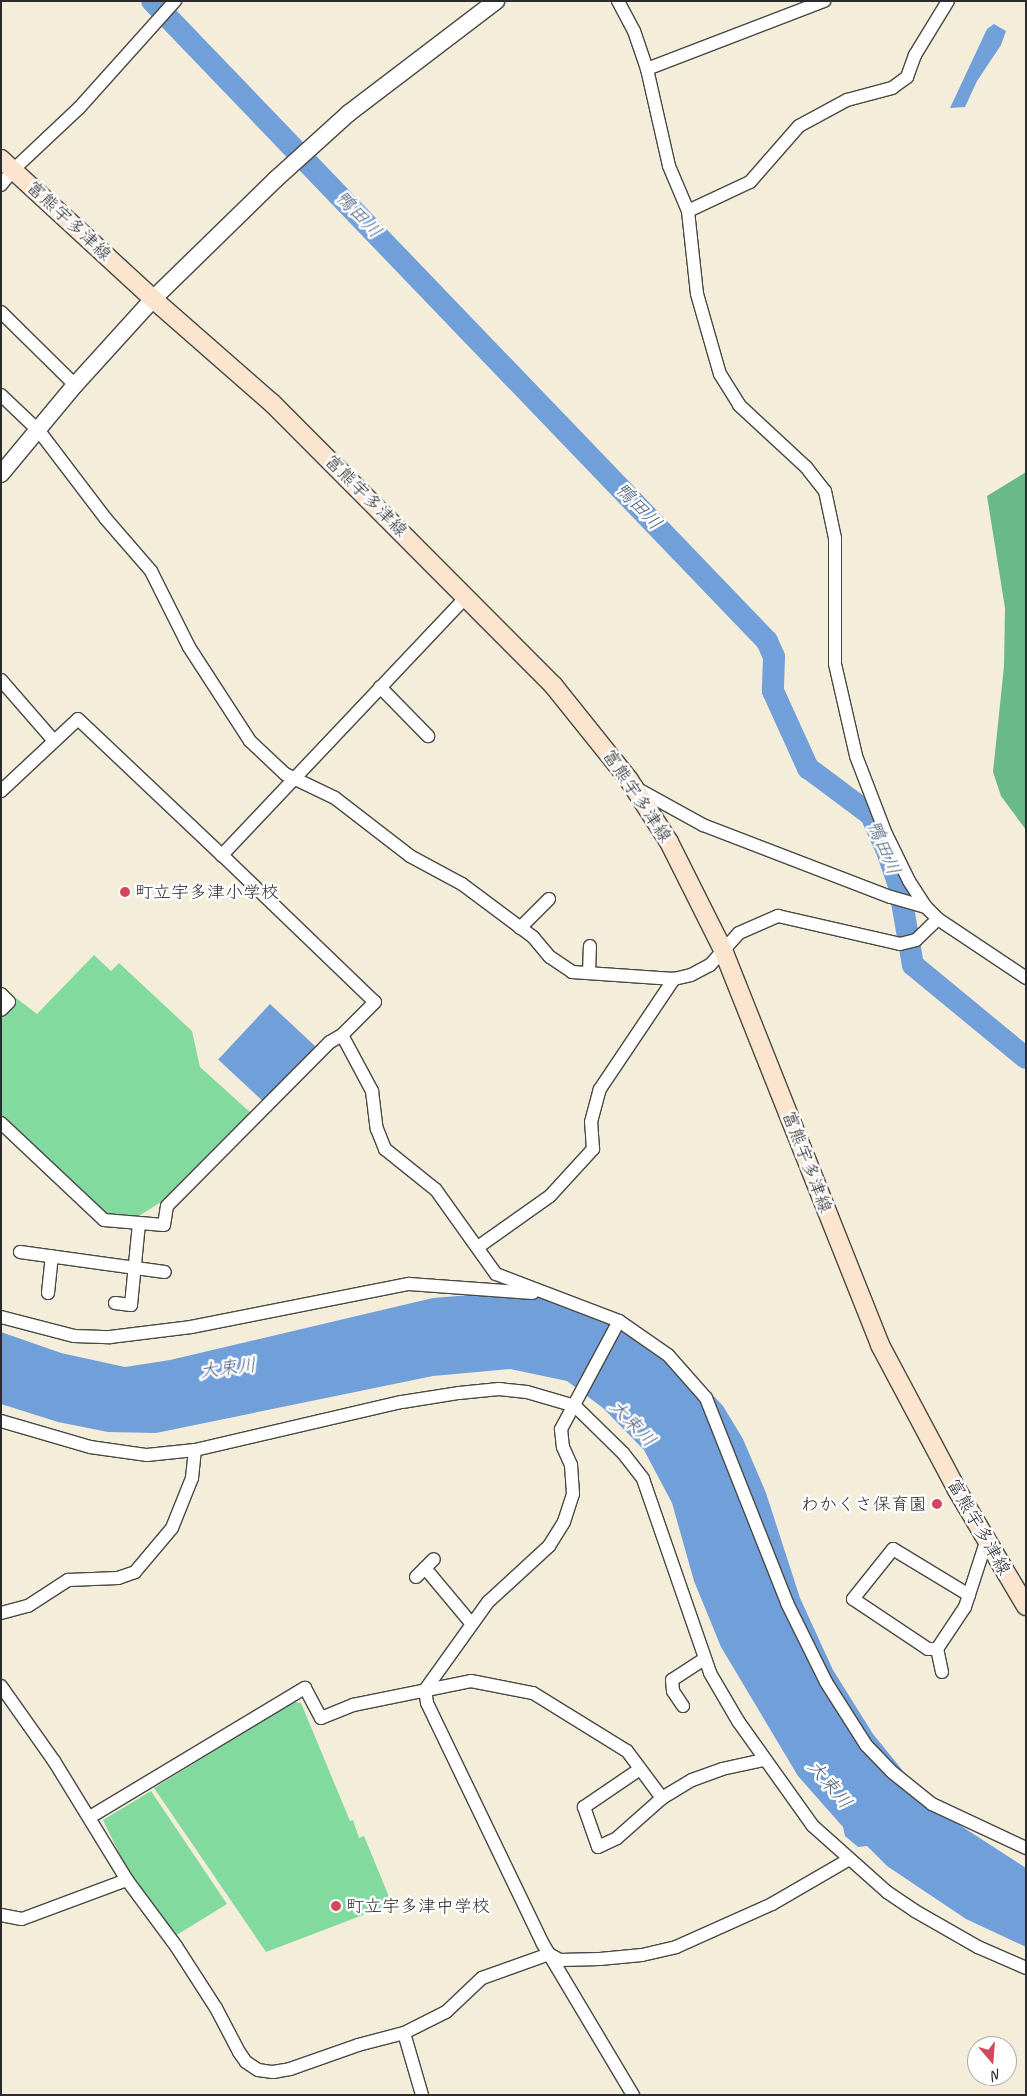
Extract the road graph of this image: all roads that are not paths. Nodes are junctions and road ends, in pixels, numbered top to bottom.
1 (175, 1) edge
2 (496, 1) edge
3 (618, 1) edge
4 (824, 1) edge
5 (948, 1) edge
6 (647, 69) junction
7 (7, 164) edge
8 (1, 185) edge
9 (688, 211) junction
10 (153, 299) junction
11 (1, 312) edge
12 (75, 385) junction
13 (1, 395) edge
14 (39, 431) junction
15 (2, 473) edge
16 (467, 596) junction
17 (1, 680) edge
18 (380, 687) junction
19 (428, 736) dead end
20 (54, 741) junction
21 (292, 778) junction
22 (634, 787) junction
23 (1, 791) edge
24 (222, 855) junction
25 (549, 899) dead end
26 (926, 907) junction
27 (938, 919) junction
28 (520, 928) junction
29 (590, 946) dead end
30 (723, 950) junction
31 (589, 973) junction
32 (1026, 978) edge
33 (674, 979) junction
34 (1, 994) edge
35 (1, 1010) edge
36 (342, 1035) junction
37 (1, 1123) edge
38 (139, 1223) junction
39 (478, 1247) junction
40 (20, 1252) dead end
41 (52, 1256) junction
42 (134, 1268) junction
43 (165, 1272) dead end
44 (48, 1294) dead end
45 (546, 1294) junction
46 (115, 1303) dead end
47 (1, 1317) edge
48 (619, 1322) junction
49 (577, 1402) junction
50 (1, 1421) edge
51 (195, 1450) junction
52 (986, 1542) junction
53 (434, 1559) dead end
54 (969, 1595) junction
55 (1026, 1606) edge
56 (1, 1613) edge
57 (471, 1623) junction
58 (937, 1649) junction
59 (704, 1659) junction
60 (942, 1672) dead end
61 (1, 1686) edge
62 (425, 1690) junction
63 (683, 1706) dead end
64 (764, 1760) junction
65 (640, 1769) junction
66 (662, 1798) junction
67 (90, 1817) junction
68 (1026, 1848) edge
69 (848, 1860) junction
70 (127, 1880) junction
71 (1, 1915) edge
72 (549, 1954) junction
73 (1026, 1968) edge
74 (404, 2033) junction
75 (422, 2095) edge
76 (633, 2095) edge

1 - 7 street
2 - 10 street
3 - 6 street
4 - 6 street
5 - 9 street
6 - 9 street
7 - 8 street
7 - 10 main road, 富熊宇多津線
9 - 26 street
10 - 12 street
10 - 16 main road, 富熊宇多津線
11 - 12 street
12 - 14 street
13 - 14 street
14 - 15 street
14 - 21 street
16 - 18 street
16 - 22 main road, 富熊宇多津線
17 - 20 street
18 - 19 street
18 - 21 street
20 - 23 street
20 - 24 street
21 - 24 street
21 - 28 street
22 - 26 street
22 - 30 main road, 富熊宇多津線
24 - 36 street
25 - 28 street
26 - 27 street
27 - 30 street
27 - 32 street
28 - 31 street
29 - 31 street
30 - 33 street
30 - 52 main road, 富熊宇多津線
31 - 33 street
33 - 39 street
34 - 35 street
36 - 38 street
36 - 39 street
37 - 38 street
38 - 42 street
39 - 45 street
40 - 41 street
41 - 42 street
41 - 44 street
42 - 43 street
42 - 46 street
45 - 47 street
45 - 48 street
48 - 49 street
48 - 68 street
49 - 51 street
49 - 57 street
49 - 59 street
50 - 51 street
51 - 56 street
52 - 54 street
52 - 55 main road, 富熊宇多津線
53 - 57 street
54 - 58 street
54 - 58 street
57 - 62 street
58 - 60 street
59 - 63 street
59 - 64 street
61 - 67 street
62 - 65 street
62 - 67 street
62 - 72 street
64 - 66 street
64 - 69 street
65 - 66 street
65 - 66 street
67 - 70 street
69 - 72 street
69 - 73 street
70 - 71 street
70 - 74 street
72 - 74 street
72 - 76 street
74 - 75 street

